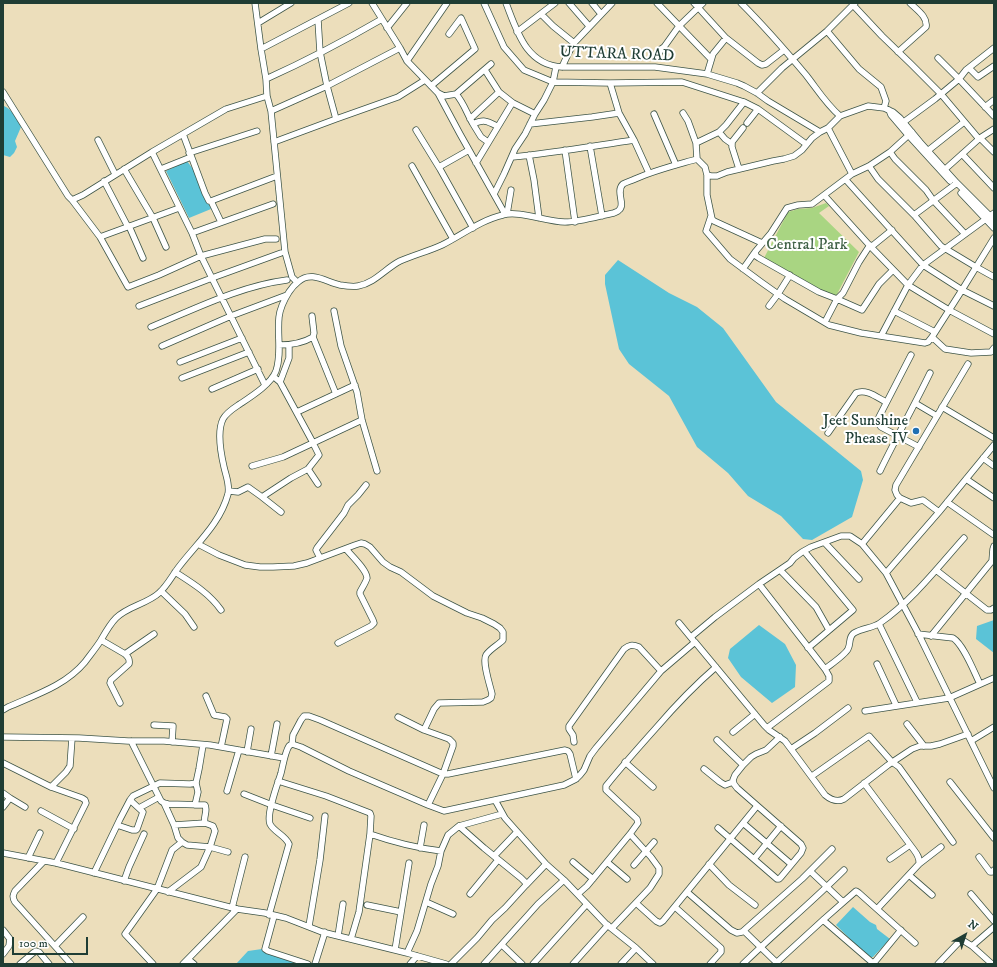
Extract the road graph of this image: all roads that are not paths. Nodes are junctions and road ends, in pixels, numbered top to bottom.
1 (255, 3) edge
2 (291, 3) edge
3 (350, 3) edge
4 (372, 3) edge
5 (407, 3) edge
6 (447, 3) edge
7 (484, 3) edge
8 (506, 3) edge
9 (555, 3) edge
10 (569, 3) edge
11 (592, 3) edge
12 (612, 3) edge
13 (657, 3) edge
14 (703, 3) edge
15 (741, 3) edge
16 (910, 3) edge
17 (855, 4) edge
18 (696, 5) edge
19 (541, 14) junction
20 (601, 14) junction
21 (382, 19) junction
22 (318, 20) junction
23 (258, 23) junction
24 (589, 26) junction
25 (679, 26) junction
26 (387, 28) junction
27 (827, 31) junction
28 (517, 32) junction
29 (449, 34) dead end
30 (726, 38) junction
31 (574, 43) junction
32 (400, 48) junction
33 (994, 48) edge
34 (261, 49) junction
35 (784, 50) junction
36 (320, 52) junction
37 (660, 52) dead end
38 (898, 52) junction
39 (712, 58) junction
40 (938, 58) dead end
41 (792, 60) junction
42 (407, 61) junction
43 (491, 64) dead end
44 (994, 66) edge
45 (559, 67) junction
46 (969, 68) junction
47 (485, 70) junction
48 (707, 74) junction
49 (266, 79) junction
50 (959, 79) junction
51 (425, 80) junction
52 (553, 82) junction
53 (610, 83) junction
54 (327, 86) junction
55 (431, 86) junction
56 (499, 92) junction
57 (438, 93) junction
58 (757, 93) junction
59 (456, 94) junction
60 (940, 94) junction
61 (267, 96) junction
62 (4, 97) edge
63 (994, 100) edge
64 (744, 102) junction
65 (513, 103) junction
66 (985, 107) junction
67 (758, 109) junction
68 (887, 109) junction
69 (271, 111) junction
70 (619, 113) junction
71 (683, 113) dead end
72 (535, 114) junction
73 (654, 114) dead end
74 (840, 116) junction
75 (994, 116) edge
76 (336, 119) junction
77 (472, 122) junction
78 (964, 122) junction
79 (902, 123) junction
80 (530, 124) junction
81 (497, 126) junction
82 (828, 128) junction
83 (994, 129) edge
84 (416, 130) dead end
85 (257, 131) dead end
86 (719, 132) junction
87 (183, 134) junction
88 (910, 134) junction
89 (816, 135) junction
90 (979, 139) junction
91 (98, 140) dead end
92 (634, 140) junction
93 (274, 142) junction
94 (488, 142) junction
95 (696, 143) junction
96 (732, 144) junction
97 (806, 144) junction
98 (590, 146) junction
99 (469, 150) junction
100 (565, 150) junction
101 (152, 152) junction
102 (890, 152) junction
103 (926, 152) junction
104 (994, 152) edge
105 (962, 154) junction
106 (190, 155) junction
107 (529, 155) junction
108 (512, 157) junction
109 (697, 159) junction
110 (476, 163) junction
111 (676, 165) junction
112 (412, 166) dead end
113 (869, 166) junction
114 (439, 167) junction
115 (124, 169) junction
116 (740, 169) junction
117 (161, 170) junction
118 (943, 171) junction
119 (649, 173) junction
120 (115, 174) junction
121 (852, 174) junction
122 (708, 175) junction
123 (277, 176) junction
124 (846, 180) junction
125 (104, 181) junction
126 (956, 184) junction
127 (994, 188) edge
128 (511, 190) dead end
129 (494, 194) junction
130 (824, 195) junction
131 (72, 200) junction
132 (933, 200) junction
133 (211, 201) junction
134 (273, 204) dead end
135 (179, 208) junction
136 (506, 214) junction
137 (710, 214) junction
138 (914, 215) junction
139 (602, 216) junction
140 (991, 217) edge
141 (154, 218) junction
142 (539, 218) junction
143 (221, 222) junction
144 (575, 222) junction
145 (128, 227) junction
146 (473, 228) junction
147 (994, 228) edge
148 (892, 230) junction
149 (192, 233) junction
150 (965, 234) junction
151 (100, 237) junction
152 (994, 238) edge
153 (276, 239) dead end
154 (453, 239) junction
155 (762, 243) junction
156 (871, 246) junction
157 (166, 247) dead end
158 (945, 249) junction
159 (755, 252) junction
160 (281, 253) dead end
161 (201, 256) junction
162 (143, 258) dead end
163 (923, 265) junction
164 (976, 267) junction
165 (744, 269) junction
166 (893, 270) junction
167 (790, 275) junction
168 (994, 277) edge
169 (212, 278) junction
170 (287, 280) dead end
171 (297, 282) junction
172 (908, 285) junction
173 (962, 290) junction
174 (287, 295) junction
175 (222, 298) junction
176 (837, 299) junction
177 (773, 300) junction
178 (139, 306) dead end
179 (994, 306) edge
180 (949, 310) junction
181 (334, 311) dead end
182 (894, 311) junction
183 (231, 316) junction
184 (312, 316) dead end
185 (825, 322) junction
186 (151, 327) dead end
187 (933, 334) junction
188 (994, 334) edge
189 (881, 336) junction
190 (313, 337) junction
191 (242, 338) junction
192 (280, 345) junction
193 (289, 345) junction
194 (162, 346) dead end
195 (994, 348) edge
196 (249, 352) junction
197 (911, 355) dead end
198 (180, 362) dead end
199 (968, 364) dead end
200 (258, 369) junction
201 (930, 373) dead end
202 (274, 377) junction
203 (182, 378) dead end
204 (280, 382) junction
205 (265, 385) junction
206 (355, 385) junction
207 (212, 389) dead end
208 (336, 394) junction
209 (886, 402) junction
210 (915, 404) junction
211 (942, 407) junction
212 (297, 412) junction
213 (937, 416) junction
214 (362, 420) junction
215 (828, 433) dead end
216 (897, 435) junction
217 (994, 438) edge
218 (312, 443) junction
219 (994, 445) edge
220 (918, 447) junction
221 (983, 458) junction
222 (252, 466) dead end
223 (994, 466) edge
224 (308, 469) junction
225 (880, 471) dead end
226 (377, 472) dead end
227 (966, 479) junction
228 (318, 484) dead end
229 (366, 484) dead end
230 (229, 491) junction
231 (262, 496) junction
232 (900, 498) junction
233 (994, 498) edge
234 (947, 502) junction
235 (281, 512) dead end
236 (939, 512) junction
237 (994, 535) edge
238 (964, 538) dead end
239 (825, 543) junction
240 (198, 544) junction
241 (862, 544) junction
242 (994, 546) edge
243 (346, 549) junction
244 (804, 551) junction
245 (320, 558) junction
246 (780, 570) junction
247 (936, 570) junction
248 (175, 572) junction
249 (886, 573) junction
250 (859, 580) dead end
251 (759, 584) junction
252 (965, 593) junction
253 (165, 595) junction
254 (903, 606) junction
255 (994, 608) edge
256 (222, 610) dead end
257 (679, 623) dead end
258 (879, 624) junction
259 (194, 627) dead end
260 (829, 630) junction
261 (154, 634) dead end
262 (918, 634) junction
263 (931, 636) junction
264 (691, 637) junction
265 (101, 640) junction
266 (695, 642) junction
267 (338, 643) dead end
268 (808, 648) junction
269 (125, 654) junction
270 (877, 664) dead end
271 (716, 667) junction
272 (825, 669) junction
273 (661, 671) junction
274 (994, 678) edge
275 (980, 684) junction
276 (206, 696) dead end
277 (949, 698) junction
278 (918, 702) junction
279 (120, 703) dead end
280 (896, 705) junction
281 (848, 708) dead end
282 (3, 710) edge
283 (865, 710) dead end
284 (755, 714) junction
285 (398, 717) dead end
286 (277, 724) dead end
287 (907, 724) dead end
288 (154, 725) dead end
289 (994, 727) edge
290 (767, 728) junction
291 (251, 729) dead end
292 (424, 730) junction
293 (734, 732) dead end
294 (968, 734) junction
295 (3, 737) edge
296 (780, 737) junction
297 (72, 738) junction
298 (717, 740) dead end
299 (131, 741) junction
300 (971, 741) junction
301 (172, 742) junction
302 (574, 742) dead end
303 (292, 744) junction
304 (203, 745) junction
305 (924, 746) junction
306 (221, 747) junction
307 (791, 749) junction
308 (239, 750) junction
309 (247, 752) junction
310 (271, 756) junction
311 (284, 758) junction
312 (625, 762) junction
313 (892, 762) junction
314 (3, 763) edge
315 (743, 765) junction
316 (704, 769) dead end
317 (443, 774) junction
318 (812, 776) junction
319 (576, 779) junction
320 (278, 781) junction
321 (733, 782) junction
322 (950, 782) dead end
323 (196, 783) junction
324 (864, 783) junction
325 (154, 786) junction
326 (51, 787) junction
327 (652, 787) dead end
328 (994, 788) edge
329 (227, 791) dead end
330 (3, 794) edge
331 (244, 794) dead end
332 (159, 797) junction
333 (10, 798) junction
334 (130, 800) junction
335 (495, 800) junction
336 (164, 803) junction
337 (195, 805) junction
338 (272, 805) junction
339 (428, 805) junction
340 (757, 806) junction
341 (3, 807) edge
342 (26, 807) dead end
343 (139, 808) junction
344 (41, 811) dead end
345 (502, 814) junction
346 (324, 816) dead end
347 (310, 818) dead end
348 (205, 823) junction
349 (743, 823) junction
350 (424, 824) dead end
351 (117, 825) junction
352 (174, 825) junction
353 (459, 826) junction
354 (781, 826) junction
355 (718, 828) dead end
356 (74, 829) junction
357 (516, 832) junction
358 (40, 833) dead end
359 (144, 834) dead end
360 (370, 834) junction
361 (630, 834) junction
362 (994, 838) edge
363 (730, 839) junction
364 (182, 842) junction
365 (654, 842) dead end
366 (953, 842) dead end
367 (767, 844) junction
368 (910, 845) junction
369 (210, 847) junction
370 (941, 847) dead end
371 (420, 848) junction
372 (832, 849) dead end
373 (441, 851) junction
374 (646, 851) junction
375 (3, 852) edge
376 (228, 852) dead end
377 (245, 857) dead end
378 (497, 857) junction
379 (979, 857) dead end
380 (28, 858) junction
381 (890, 859) dead end
382 (754, 860) junction
383 (44, 861) junction
384 (573, 862) dead end
385 (607, 862) junction
386 (56, 863) junction
387 (409, 864) dead end
388 (546, 864) junction
389 (634, 864) dead end
390 (709, 864) junction
391 (791, 864) junction
392 (919, 864) junction
393 (844, 870) dead end
394 (994, 870) edge
395 (810, 871) junction
396 (94, 873) junction
397 (909, 875) junction
398 (593, 879) junction
399 (626, 879) dead end
400 (564, 880) junction
401 (124, 881) junction
402 (526, 885) junction
403 (827, 887) junction
404 (157, 889) junction
405 (168, 892) junction
406 (687, 892) junction
407 (470, 894) dead end
408 (578, 894) junction
409 (971, 894) dead end
410 (932, 895) dead end
411 (426, 902) junction
412 (636, 902) junction
413 (843, 902) junction
414 (343, 904) dead end
415 (587, 904) junction
416 (367, 905) dead end
417 (755, 905) dead end
418 (675, 907) junction
419 (234, 909) junction
420 (877, 909) junction
421 (401, 912) junction
422 (453, 914) dead end
423 (272, 915) junction
424 (83, 917) dead end
425 (823, 920) junction
426 (994, 921) edge
427 (309, 926) junction
428 (610, 927) junction
429 (994, 927) edge
430 (3, 930) edge
431 (900, 930) junction
432 (744, 931) junction
433 (324, 932) junction
434 (338, 936) junction
435 (351, 940) junction
436 (915, 943) dead end
437 (502, 945) junction
438 (55, 946) junction
439 (972, 946) junction
440 (761, 947) junction
441 (636, 948) junction
442 (395, 950) junction
443 (407, 953) junction
444 (3, 954) edge
445 (417, 956) junction
446 (985, 958) junction
447 (188, 959) junction
448 (433, 962) edge
449 (776, 963) edge
450 (20, 964) edge
451 (49, 964) edge
452 (71, 964) edge
453 (153, 964) edge
454 (183, 964) edge
455 (194, 964) edge
456 (308, 964) edge
457 (315, 964) edge
458 (410, 964) edge
459 (446, 964) edge
460 (451, 964) edge
461 (484, 964) edge
462 (522, 964) edge
463 (533, 964) edge
464 (573, 964) edge
465 (621, 964) edge
466 (653, 964) edge
467 (710, 964) edge
468 (743, 964) edge
469 (873, 964) edge
470 (938, 964) edge
471 (981, 964) edge
472 (992, 964) edge

1 - 23 street
2 - 23 street
3 - 22 street
4 - 21 street
5 - 26 street
6 - 42 street
7 - 52 street
8 - 28 street, UTTARA ROAD
9 - 19 street
10 - 24 street
11 - 20 street
12 - 20 street
13 - 25 street
14 - 18 street
15 - 35 street
16 - 38 street
17 - 27 street
17 - 38 street
18 - 25 street
18 - 30 street
19 - 28 street
19 - 31 street
20 - 24 street
21 - 26 street
21 - 36 street
22 - 34 street
22 - 36 street
23 - 34 street
24 - 31 street
25 - 37 street
25 - 39 street
26 - 32 street
27 - 41 street
27 - 68 street
28 - 45 street, UTTARA ROAD
29 - 55 street
30 - 35 street
30 - 39 street
31 - 45 street
32 - 42 street
32 - 54 street
33 - 46 street
34 - 49 street
35 - 41 street
36 - 49 street
36 - 54 street
38 - 60 street
39 - 48 street
40 - 50 street
41 - 58 street
41 - 74 street
42 - 51 street
43 - 47 street
44 - 46 street
45 - 48 street, UTTARA ROAD
45 - 52 street
46 - 50 street
47 - 56 street
47 - 59 street
48 - 58 street, UTTARA ROAD
49 - 61 street
50 - 60 street
50 - 66 street
51 - 55 street
51 - 76 street
52 - 53 street
52 - 72 street
53 - 64 street
53 - 70 street
54 - 69 street
54 - 76 street
55 - 57 street
56 - 65 street
56 - 77 street
57 - 59 street
57 - 99 street
58 - 89 street, UTTARA ROAD
59 - 77 street
60 - 78 street
60 - 79 street
61 - 69 street
61 - 87 street
62 - 131 street
63 - 66 street
64 - 67 street
64 - 86 street
65 - 72 street
65 - 81 street
66 - 75 street
67 - 96 street
67 - 97 street
68 - 74 street
68 - 79 street
69 - 93 street
70 - 80 street
70 - 92 street
71 - 95 street
72 - 80 street
73 - 111 street
74 - 82 street
76 - 93 street
77 - 81 street
77 - 94 street
78 - 90 street
78 - 103 street
79 - 88 street
80 - 108 street
81 - 94 street
82 - 89 street
82 - 121 street
83 - 90 street
84 - 114 street
85 - 106 street
86 - 95 street
86 - 96 street
87 - 101 street
87 - 106 street
88 - 102 street
88 - 103 street
89 - 97 street
90 - 104 street
90 - 105 street
91 - 120 street
92 - 98 street
92 - 119 street
93 - 123 street
94 - 110 street
95 - 109 street
96 - 116 street
97 - 116 street
98 - 100 street
98 - 139 street
99 - 110 street
99 - 114 street
100 - 107 street
100 - 144 street
101 - 115 street
101 - 117 street
102 - 113 street
102 - 132 street
103 - 118 street
105 - 118 street
105 - 127 street
106 - 117 street
106 - 133 street
107 - 108 street
107 - 142 street
108 - 129 street
109 - 111 street
109 - 122 street
110 - 129 street
111 - 119 street
112 - 154 street
113 - 121 street
113 - 138 street
114 - 146 street
115 - 120 street
115 - 141 street
116 - 122 street
117 - 135 street
118 - 126 street
119 - 139 street
120 - 125 street
121 - 124 street
122 - 137 street
123 - 133 street
123 - 171 street
124 - 130 street
124 - 148 street
125 - 131 street
125 - 145 street
126 - 132 street
126 - 140 street
128 - 136 street
129 - 136 street
130 - 155 street
130 - 156 street
131 - 151 street
132 - 138 street
132 - 150 street
133 - 143 street
134 - 143 street
135 - 141 street
135 - 149 street
136 - 142 street
136 - 146 street
137 - 155 street
137 - 165 street
138 - 158 street
139 - 144 street
140 - 147 street
140 - 150 street
141 - 145 street
141 - 157 street
142 - 144 street
143 - 149 street
145 - 151 street
145 - 162 street
146 - 154 street
148 - 156 street
148 - 163 street
149 - 161 street
150 - 158 street
151 - 161 street
152 - 164 street
153 - 161 street
154 - 171 street
155 - 159 street
156 - 166 street
156 - 176 street
158 - 163 street
158 - 164 street
159 - 165 street
159 - 167 street
160 - 169 street
161 - 169 street
163 - 172 street
163 - 173 street
164 - 168 street
164 - 173 street
165 - 177 street
166 - 172 street
166 - 176 street
167 - 176 street
167 - 177 street
169 - 175 street
169 - 178 street
170 - 175 street
171 - 174 street
172 - 180 street
172 - 182 street
173 - 179 street
173 - 180 street
174 - 183 street
174 - 192 street
175 - 183 street
175 - 186 street
176 - 185 street
177 - 185 street
180 - 187 street
180 - 188 street
181 - 206 street
182 - 187 street
182 - 189 street
183 - 191 street
183 - 194 street
184 - 190 street
185 - 189 street
187 - 189 street
187 - 195 street
190 - 193 street
190 - 208 street
191 - 196 street
191 - 198 street
192 - 193 street
192 - 202 street
193 - 204 street
196 - 200 street
196 - 203 street
197 - 209 street
199 - 211 street
200 - 205 street
200 - 207 street
201 - 210 street
202 - 204 street
202 - 205 street
204 - 212 street
205 - 230 street
206 - 208 street
206 - 214 street
208 - 212 street
209 - 215 street
209 - 216 street
210 - 213 street
210 - 216 street
211 - 213 street
211 - 217 street
212 - 218 street
213 - 220 street
214 - 218 street
214 - 226 street
216 - 220 street
216 - 225 street
218 - 222 street
218 - 224 street
219 - 221 street
220 - 232 street
221 - 223 street
221 - 227 street
224 - 228 street
224 - 231 street
227 - 233 street
227 - 234 street
229 - 245 street
230 - 231 street
230 - 240 street
231 - 235 street
232 - 236 street
232 - 241 street
234 - 236 street
234 - 237 street
236 - 249 street
238 - 247 street
239 - 241 street
239 - 244 street
239 - 250 street
240 - 245 street
240 - 248 street
241 - 249 street
242 - 252 street
243 - 245 street
243 - 267 street
243 - 292 street
244 - 246 street
244 - 260 street
246 - 251 street
246 - 260 street
247 - 252 street
247 - 254 street
248 - 253 street
248 - 256 street
249 - 254 street
251 - 264 street
251 - 268 street
252 - 255 street
252 - 263 street
253 - 259 street
253 - 265 street
254 - 258 street
254 - 262 street
257 - 264 street
258 - 272 street
258 - 278 street
260 - 268 street
261 - 269 street
262 - 263 street
262 - 277 street
263 - 275 street
264 - 266 street
265 - 269 street
265 - 282 street
266 - 271 street
266 - 273 street
268 - 272 street
269 - 279 street
270 - 280 street
271 - 284 street
271 - 312 street
272 - 290 street
273 - 302 street
273 - 319 street
274 - 275 street
275 - 277 street
276 - 306 street
277 - 278 street
277 - 294 street
278 - 280 street
280 - 283 street
281 - 307 street
284 - 290 street
284 - 293 street
285 - 292 street
286 - 310 street
287 - 305 street
288 - 301 street
289 - 300 street
290 - 296 street
291 - 309 street
292 - 317 street
294 - 300 street
294 - 305 street
295 - 297 street
296 - 307 street
296 - 315 street
297 - 299 street
297 - 326 street
298 - 315 street
299 - 301 street
299 - 325 street
300 - 328 street
301 - 304 street
303 - 311 street
303 - 317 street
303 - 339 street
304 - 306 street
304 - 323 street
305 - 313 street
306 - 308 street
307 - 318 street
308 - 309 street
308 - 329 street
309 - 310 street
310 - 311 street
311 - 320 street
312 - 327 street
312 - 361 street
313 - 318 street
313 - 324 street
313 - 366 street
314 - 326 street
315 - 321 street
316 - 321 street
317 - 319 street
317 - 339 street
318 - 324 street
319 - 335 street
320 - 338 street
320 - 360 street
321 - 340 street
322 - 362 street
323 - 325 street
323 - 337 street
324 - 368 street
325 - 332 street
325 - 334 street
326 - 356 street
330 - 333 street
331 - 338 street
332 - 336 street
332 - 343 street
333 - 341 street
333 - 342 street
334 - 343 street
334 - 351 street
335 - 339 street
335 - 345 street
336 - 337 street
336 - 352 street
337 - 348 street
338 - 347 street
338 - 423 street
340 - 349 street
340 - 354 street
343 - 351 street
344 - 356 street
345 - 353 street
345 - 357 street
346 - 427 street
348 - 352 street
348 - 369 street
349 - 363 street
349 - 367 street
350 - 371 street
351 - 396 street
352 - 364 street
353 - 373 street
353 - 378 street
354 - 367 street
354 - 391 street
355 - 363 street
356 - 386 street
357 - 378 street
357 - 388 street
358 - 380 street
359 - 401 street
360 - 371 street
360 - 435 street
361 - 374 street
361 - 385 street
363 - 382 street
363 - 390 street
364 - 369 street
364 - 404 street
365 - 374 street
367 - 382 street
367 - 391 street
368 - 381 street
368 - 392 street
369 - 376 street
369 - 405 street
370 - 392 street
371 - 373 street
372 - 395 street
373 - 411 street
374 - 389 street
374 - 412 street
375 - 380 street
377 - 419 street
378 - 402 street
378 - 407 street
379 - 394 street
380 - 383 street
382 - 391 street
383 - 386 street
383 - 438 street
384 - 398 street
385 - 398 street
385 - 399 street
386 - 396 street
387 - 421 street
388 - 400 street
388 - 402 street
390 - 406 street
390 - 417 street
392 - 397 street
393 - 403 street
395 - 403 street
395 - 432 street
396 - 401 street
397 - 410 street
397 - 420 street
398 - 408 street
400 - 408 street
400 - 437 street
401 - 404 street
402 - 460 street
403 - 413 street
403 - 440 street
404 - 405 street
404 - 453 street
405 - 419 street
406 - 418 street
406 - 432 street
408 - 415 street
409 - 426 street
411 - 422 street
411 - 443 street
412 - 418 street
412 - 428 street
413 - 420 street
413 - 425 street
414 - 434 street
415 - 428 street
415 - 463 street
416 - 421 street
418 - 467 street
419 - 423 street
419 - 447 street
420 - 431 street
421 - 442 street
423 - 427 street
423 - 456 street
424 - 438 street
425 - 449 street
425 - 469 street
427 - 433 street
428 - 441 street
428 - 464 street
429 - 439 street
430 - 444 street
431 - 436 street
431 - 469 street
432 - 440 street
433 - 434 street
433 - 457 street
434 - 435 street
435 - 442 street
437 - 461 street
437 - 462 street
438 - 452 street
439 - 446 street
439 - 470 street
440 - 449 street
440 - 468 street
441 - 465 street
441 - 466 street
442 - 443 street
443 - 445 street
445 - 448 street
445 - 458 street
446 - 471 street
446 - 472 street
447 - 454 street
447 - 455 street
448 - 459 street
450 - 451 street

